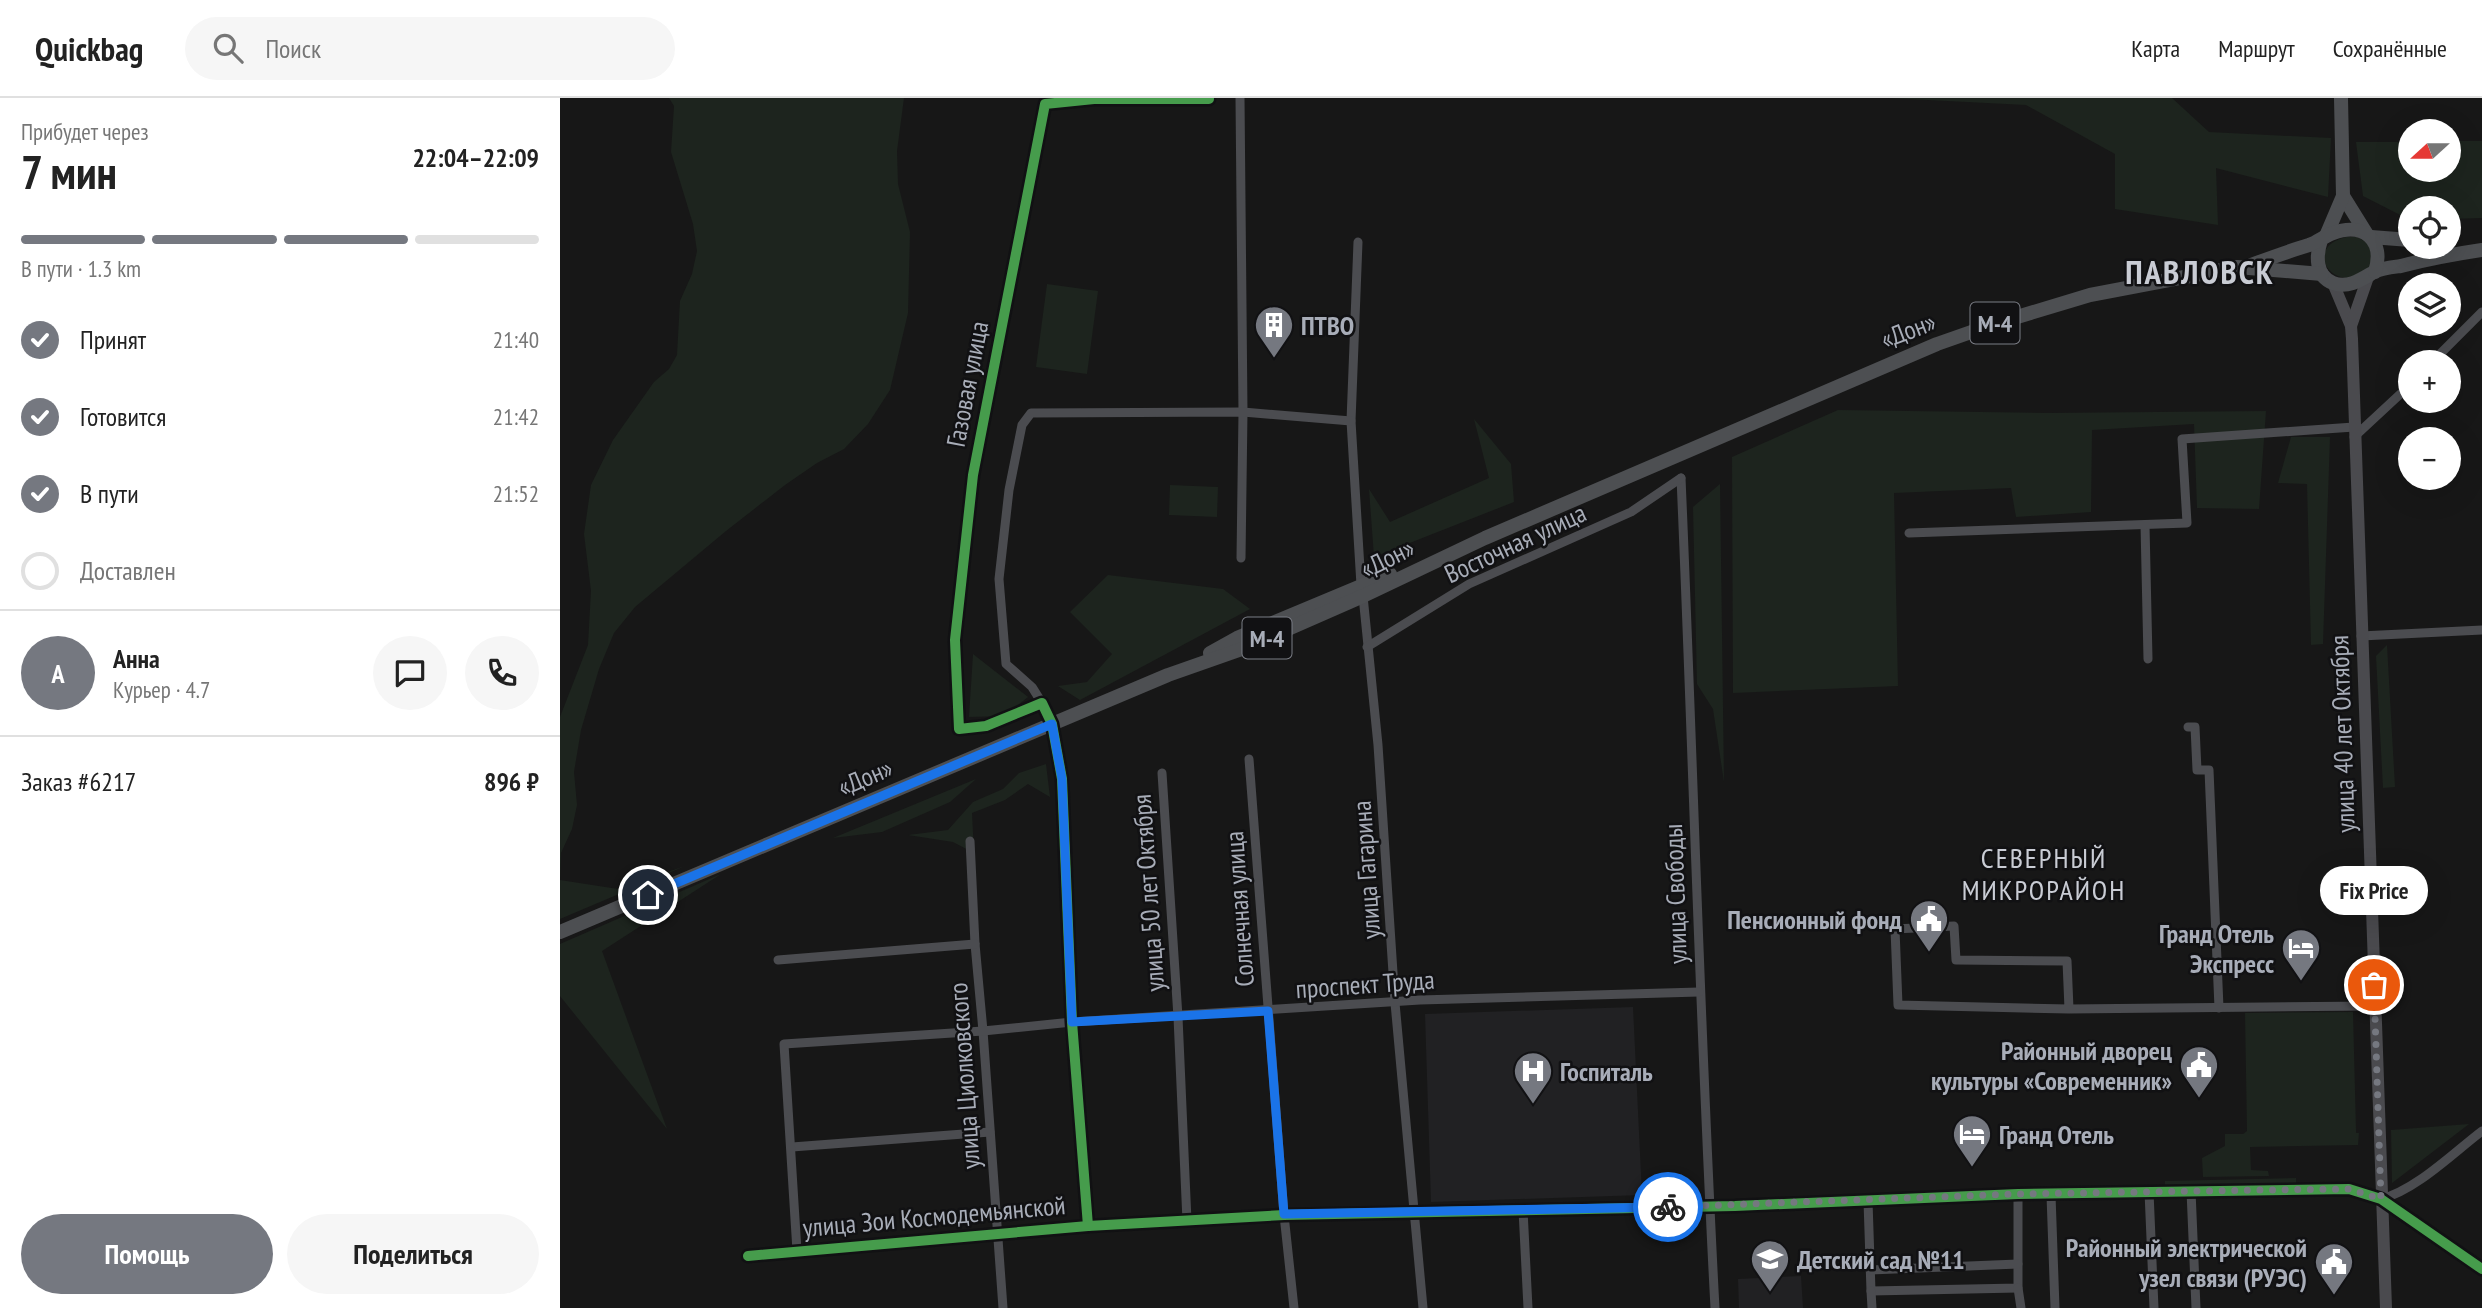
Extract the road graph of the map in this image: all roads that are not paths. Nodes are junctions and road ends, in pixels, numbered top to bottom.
1 (1240, 98) edge
2 (2341, 98) edge
3 (1209, 99) edge
4 (2343, 196) junction
5 (2369, 235) junction
6 (2323, 238) junction
7 (2398, 239) edge
8 (1358, 242) dead end
9 (2461, 246) edge
10 (2482, 249) edge
11 (2246, 266) junction
12 (2372, 274) junction
13 (2328, 279) junction
14 (2482, 312) edge
15 (2351, 326) junction
16 (2444, 350) edge
17 (2398, 395) edge
18 (1243, 412) junction
19 (1351, 421) junction
20 (2354, 432) junction
21 (1681, 478) joint
22 (2145, 525) junction
23 (1909, 533) dead end
24 (1241, 558) dead end
25 (1362, 591) junction
26 (2482, 630) edge
27 (2361, 636) junction
28 (1367, 647) junction
29 (2148, 659) dead end
30 (1042, 703) junction
31 (1052, 724) junction
32 (2188, 727) dead end
33 (1249, 759) dead end
34 (1162, 773) dead end
35 (970, 841) dead end
36 (560, 932) edge
37 (975, 944) junction
38 (778, 960) dead end
39 (1699, 992) junction
40 (1395, 1003) junction
41 (2374, 1006) junction
42 (2219, 1007) junction
43 (2069, 1009) junction
44 (1268, 1011) junction
45 (1178, 1017) junction
46 (1072, 1022) junction
47 (983, 1031) junction
48 (2482, 1131) edge
49 (990, 1132) junction
50 (792, 1147) junction
51 (2191, 1191) junction
52 (2149, 1192) junction
53 (2018, 1194) junction
54 (2051, 1195) junction
55 (2381, 1199) junction
56 (1868, 1201) junction
57 (1709, 1207) junction
58 (1523, 1210) junction
59 (1414, 1212) junction
60 (1284, 1214) junction
61 (1186, 1221) junction
62 (1088, 1226) junction
63 (996, 1235) junction
64 (797, 1251) junction
65 (748, 1256) dead end
66 (2018, 1264) junction
67 (2482, 1269) edge
68 (1870, 1270) junction
69 (2018, 1288) junction
70 (1871, 1291) junction
71 (1003, 1308) edge
72 (1294, 1308) edge
73 (1423, 1308) edge
74 (1528, 1308) edge
75 (1715, 1308) edge
76 (1872, 1308) edge
77 (2021, 1308) edge
78 (2055, 1308) edge
79 (2154, 1308) edge
80 (2196, 1308) edge
81 (2386, 1308) edge

1 - 18 street
2 - 4 main road
3 - 30 street, Газовая улица
4 - 5 main road
4 - 6 main road
5 - 6 main road, «Дон» / М-4
5 - 7 main road, «Дон» / М-4
5 - 12 main road
6 - 11 main road, «Дон» / М-4
6 - 13 main road
8 - 19 street, улица Гагарина
9 - 10 main road, «Дон» / М-4
10 - 12 main road, «Дон» / М-4
11 - 13 main road, «Дон» / М-4
11 - 25 main road, «Дон» / М-4
12 - 13 main road, «Дон» / М-4
12 - 15 street, улица 40 лет Октября
13 - 15 street, улица 40 лет Октября
14 - 16 street
15 - 20 street, улица 40 лет Октября
17 - 20 street
18 - 19 street
18 - 24 street
18 - 30 street
19 - 25 street, улица Гагарина
20 - 22 street
20 - 27 street, улица 40 лет Октября
21 - 28 street, Восточная улица
21 - 39 street, улица Свободы
22 - 23 street
22 - 29 street
25 - 28 street, улица Гагарина
25 - 31 main road, «Дон»
26 - 27 street
27 - 41 street, улица 40 лет Октября
28 - 40 street, улица Гагарина
30 - 31 street
31 - 36 main road, «Дон»
31 - 46 street
32 - 42 street
33 - 44 street, Солнечная улица
34 - 45 street, улица 50 лет Октября
35 - 37 street, улица Циолковского
37 - 38 street
37 - 47 street, улица Циолковского
39 - 40 street, проспект Труда
39 - 57 street, улица Свободы
40 - 44 street, проспект Труда
40 - 59 street, улица Гагарина
41 - 42 street
41 - 55 street, улица 40 лет Октября
42 - 43 street
43 - 43 street
44 - 45 street, проспект Труда
44 - 60 street, Солнечная улица
45 - 46 street, проспект Труда
45 - 61 street, улица 50 лет Октября
46 - 47 street, проспект Труда
46 - 62 street
47 - 49 street, улица Циолковского
47 - 50 street, проспект Труда
48 - 55 street
49 - 50 street
49 - 63 street, улица Циолковского
50 - 64 street
51 - 52 street, улица Зои Космодемьянской
51 - 55 street, улица Зои Космодемьянской
51 - 80 street
52 - 54 street, улица Зои Космодемьянской
52 - 79 street
53 - 54 street, улица Зои Космодемьянской
53 - 56 street, улица Зои Космодемьянской
53 - 66 street
54 - 78 street
55 - 67 street, улица Зои Космодемьянской
55 - 81 street, улица 40 лет Октября
56 - 57 street, улица Зои Космодемьянской
56 - 68 street
57 - 58 street, улица Зои Космодемьянской
57 - 75 street, улица Свободы
58 - 59 street, улица Зои Космодемьянской
58 - 74 street
59 - 60 street, улица Зои Космодемьянской
59 - 73 street, улица Гагарина
60 - 61 street, улица Зои Космодемьянской
60 - 72 street, Солнечная улица
61 - 62 street, улица Зои Космодемьянской
62 - 63 street, улица Зои Космодемьянской
63 - 64 street, улица Зои Космодемьянской
63 - 71 street, улица Циолковского
64 - 65 street, улица Зои Космодемьянской
66 - 68 street
66 - 69 street
68 - 70 street
69 - 70 street
69 - 77 street
70 - 76 street

